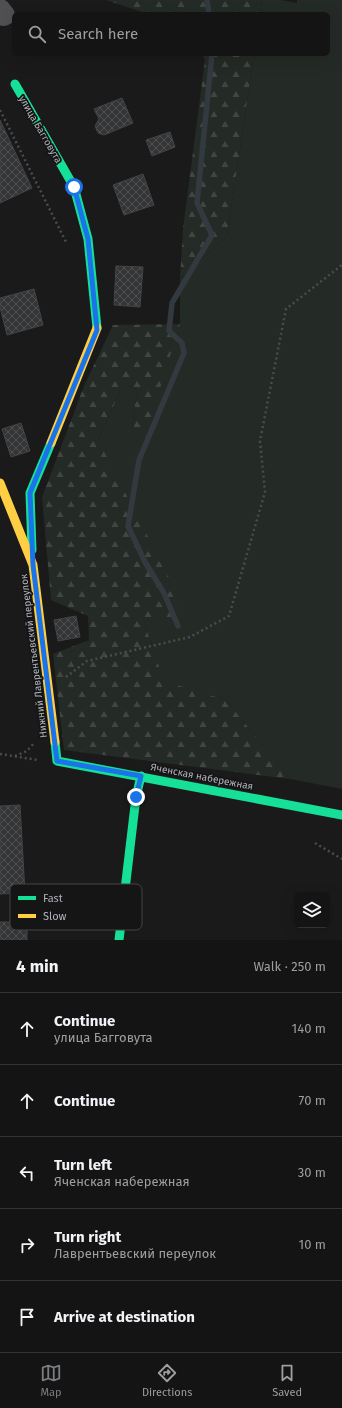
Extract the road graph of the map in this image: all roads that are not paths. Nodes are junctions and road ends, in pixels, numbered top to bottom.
1 (15, 84) dead end
2 (0, 483) edge
3 (33, 565) junction
4 (57, 761) joint
5 (141, 776) junction
6 (342, 815) edge
7 (126, 884) edge
8 (121, 930) edge
9 (120, 940) edge

1 - 3 street, улица Багговута
2 - 3 street, Нижний Лаврентьевский переулок
3 - 4 street, Нижний Лаврентьевский переулок
4 - 5 street, Яченская набережная
5 - 6 street, Яченская набережная
5 - 7 street
8 - 9 street

